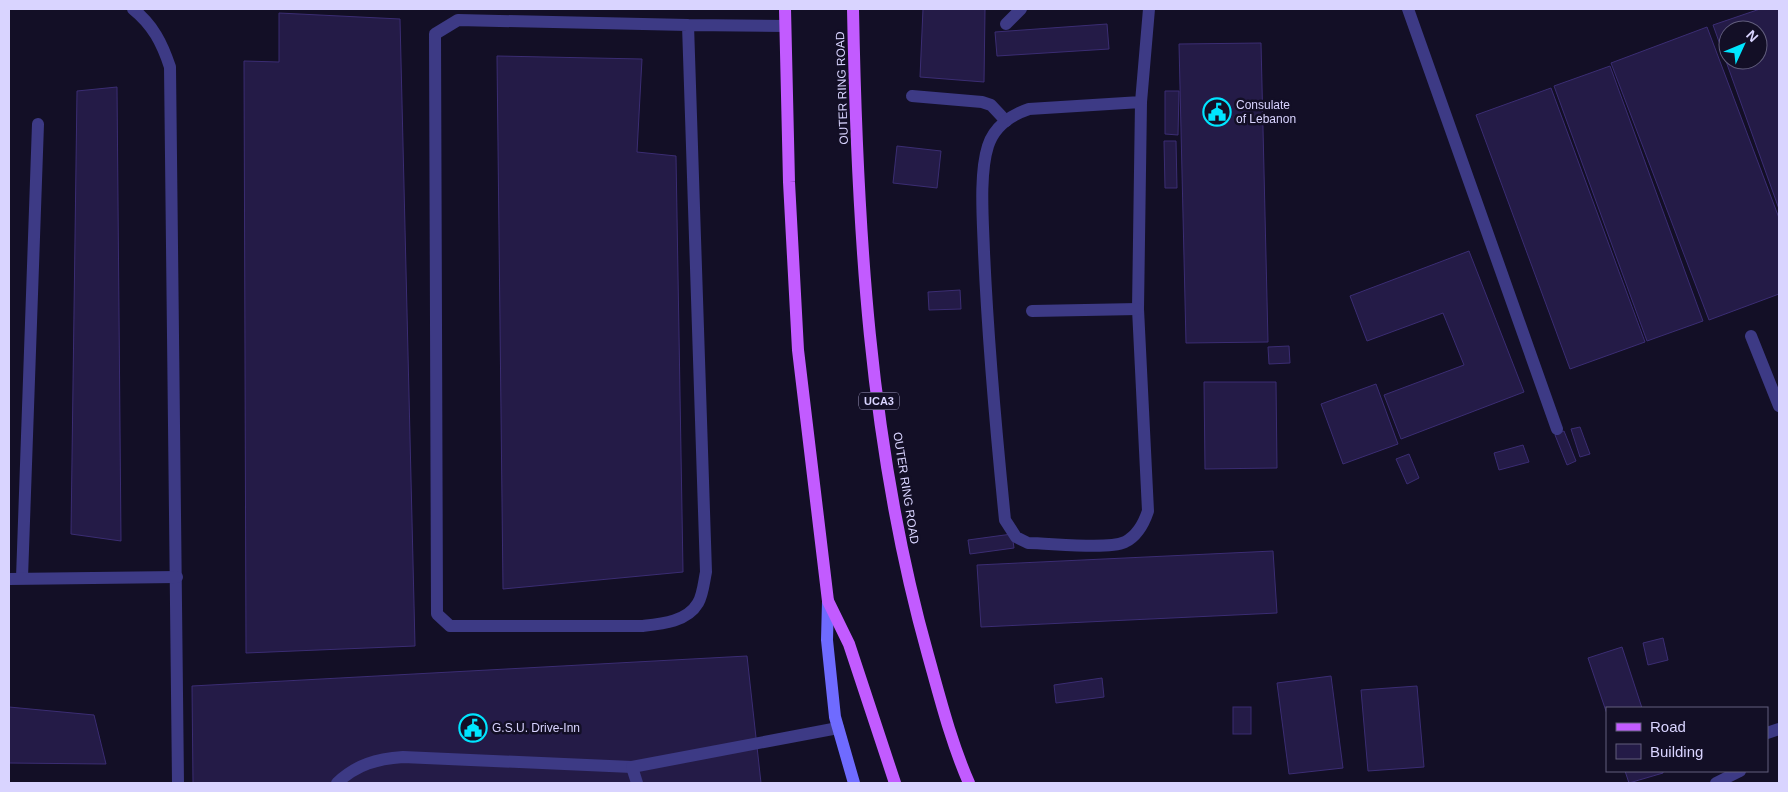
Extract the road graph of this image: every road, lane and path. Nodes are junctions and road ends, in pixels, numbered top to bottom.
1 (133, 9) edge
2 (784, 9) edge
3 (853, 9) edge
4 (1021, 9) edge
5 (1149, 9) edge
6 (1408, 9) edge
7 (688, 24) junction
8 (1006, 24) dead end
9 (785, 26) junction
10 (912, 96) dead end
11 (1141, 102) junction
12 (1006, 121) junction
13 (38, 124) dead end
14 (1138, 309) junction
15 (1032, 311) dead end
16 (1751, 336) dead end
17 (1779, 406) edge
18 (1556, 429) dead end
19 (177, 577) junction
20 (15, 578) edge
21 (828, 602) junction
22 (838, 728) junction
23 (632, 767) junction
24 (1738, 772) edge
25 (178, 783) edge
26 (337, 783) edge
27 (637, 783) edge
28 (854, 783) edge
29 (895, 783) edge
30 (968, 783) edge
31 (1716, 783) edge

1 - 19 street
2 - 9 main road
3 - 30 main road, OUTER RING ROAD / UCA3
4 - 8 street
5 - 11 street
6 - 18 street
7 - 7 street
7 - 9 street
9 - 21 main road
10 - 12 street
11 - 12 street
11 - 14 street
12 - 14 street
13 - 20 street
14 - 15 street
16 - 17 street
19 - 20 street
19 - 25 street
21 - 22 main road
21 - 29 main road
22 - 23 street
22 - 28 main road
23 - 26 street
23 - 27 street
24 - 31 street

